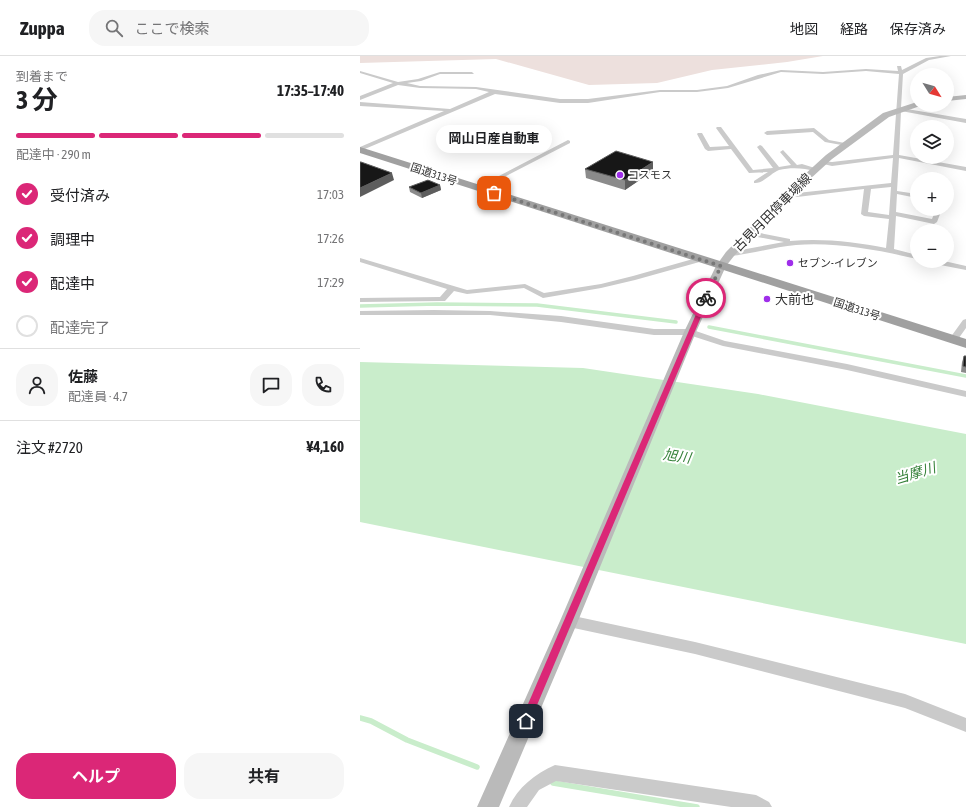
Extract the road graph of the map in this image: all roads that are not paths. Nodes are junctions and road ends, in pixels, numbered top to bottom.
1 (948, 56) edge
2 (899, 67) dead end
3 (360, 72) edge
4 (472, 73) dead end
5 (901, 73) junction
6 (398, 83) junction
7 (494, 92) junction
8 (966, 97) edge
9 (360, 98) edge
10 (954, 98) edge
11 (360, 104) edge
12 (910, 106) edge
13 (451, 110) junction
14 (898, 110) junction
15 (966, 121) edge
16 (719, 128) dead end
17 (767, 133) dead end
18 (700, 134) dead end
19 (568, 142) dead end
20 (847, 144) junction
21 (733, 147) junction
22 (760, 147) dead end
23 (360, 149) edge
24 (782, 152) dead end
25 (896, 156) junction
26 (910, 158) edge
27 (942, 164) edge
28 (818, 166) junction
29 (796, 167) junction
30 (777, 169) junction
31 (966, 169) edge
32 (756, 182) dead end
33 (868, 187) junction
34 (479, 188) junction
35 (894, 188) junction
36 (789, 193) junction
37 (910, 194) edge
38 (893, 215) junction
39 (936, 216) edge
40 (750, 234) junction
41 (795, 243) junction
42 (890, 250) junction
43 (730, 254) junction
44 (910, 255) edge
45 (700, 259) junction
46 (360, 260) edge
47 (954, 265) edge
48 (721, 266) junction
49 (966, 268) edge
50 (452, 288) junction
51 (360, 300) edge
52 (360, 313) edge
53 (966, 322) edge
54 (690, 332) junction
55 (954, 340) junction
56 (966, 344) edge
57 (966, 394) edge
58 (572, 615) junction
59 (966, 725) edge
60 (758, 806) edge
61 (488, 807) edge
62 (517, 807) edge

1 - 5 street
2 - 5 street
3 - 6 street
4 - 6 street
5 - 7 street
5 - 14 street
6 - 7 street
6 - 9 street
7 - 13 street
8 - 10 main road
11 - 13 street
12 - 14 main road, 古見月田停車場線
13 - 23 street
14 - 15 street
14 - 20 main road, 古見月田停車場線
14 - 25 street
16 - 21 street
17 - 20 street
18 - 21 street
19 - 34 street
20 - 28 main road, 古見月田停車場線
21 - 30 street
22 - 30 street
23 - 34 highway, 国道313号
24 - 29 street
25 - 26 street
25 - 28 street
25 - 35 street
27 - 31 street
28 - 29 street
28 - 36 main road, 古見月田停車場線
29 - 30 street
30 - 32 street
33 - 35 street
33 - 36 street
33 - 38 street
34 - 45 highway, 国道313号
35 - 37 street
35 - 38 street
36 - 40 main road, 古見月田停車場線
38 - 39 street
38 - 42 street
40 - 41 street
40 - 43 main road, 古見月田停車場線
41 - 42 street
41 - 43 street
42 - 44 street
43 - 48 main road, 古見月田停車場線
45 - 48 highway, 国道313号
45 - 50 street
46 - 50 street
47 - 49 street
48 - 54 main road, 古見月田停車場線
48 - 55 highway, 国道313号
50 - 51 street
52 - 54 street
53 - 55 street
54 - 57 street
54 - 58 main road, 古見月田停車場線
55 - 56 highway, 国道313号
58 - 59 street
58 - 61 main road, 古見月田停車場線
60 - 62 street

